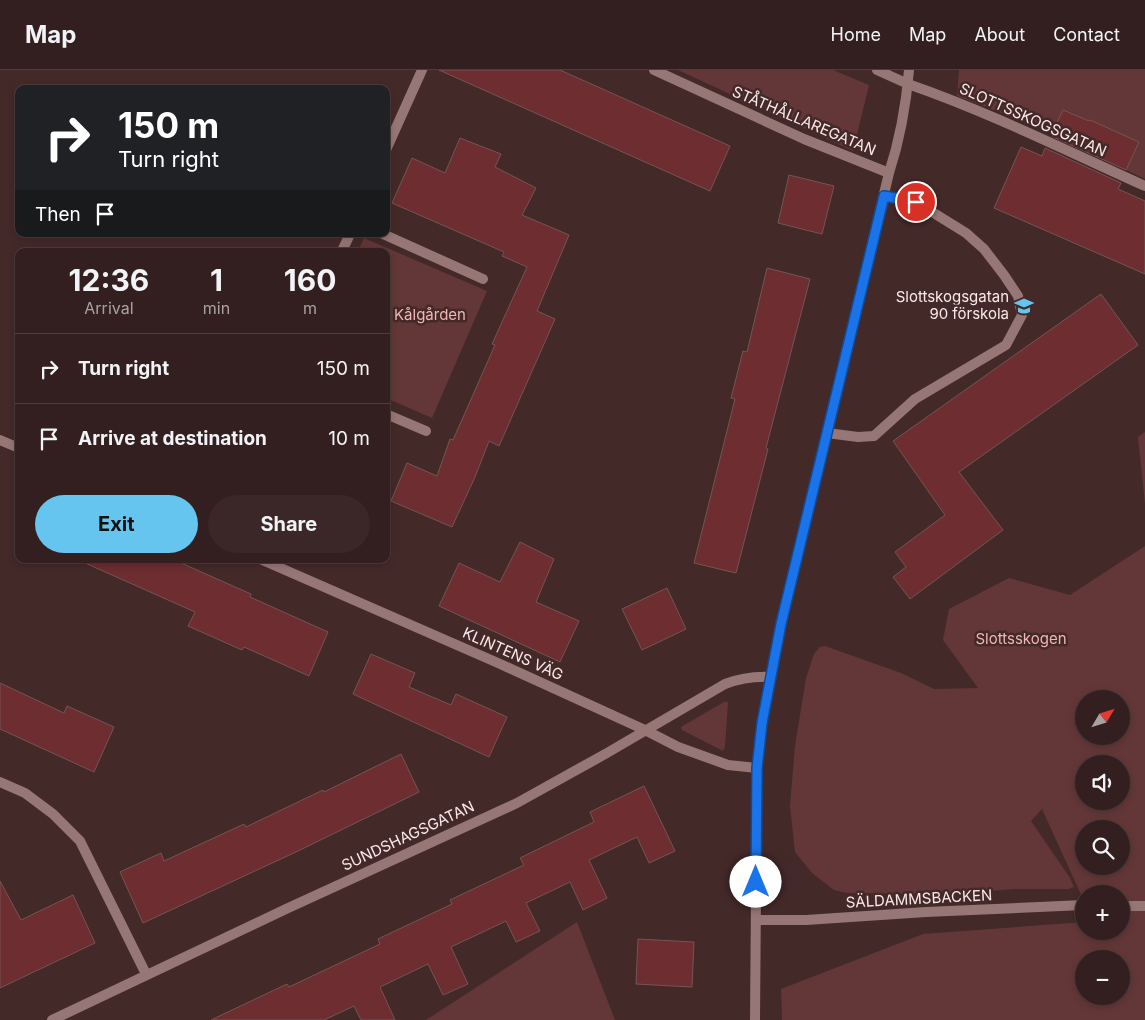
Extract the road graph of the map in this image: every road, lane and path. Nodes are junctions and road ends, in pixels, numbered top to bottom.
1 (422, 70) edge
2 (654, 70) edge
3 (877, 70) edge
4 (909, 70) edge
5 (908, 84) junction
6 (390, 141) edge
7 (889, 173) junction
8 (1145, 186) edge
9 (884, 196) junction
10 (390, 237) edge
11 (483, 279) dead end
12 (390, 416) edge
13 (426, 431) dead end
14 (827, 433) junction
15 (0, 440) edge
16 (15, 446) edge
17 (269, 563) edge
18 (771, 677) junction
19 (645, 730) junction
20 (757, 768) junction
21 (0, 782) edge
22 (1075, 906) edge
23 (1130, 906) edge
24 (1145, 906) edge
25 (756, 920) junction
26 (146, 974) junction
27 (52, 1020) edge
28 (755, 1020) edge

1 - 6 street
2 - 7 street, STÅTHÅLLAREGATAN
3 - 5 street
4 - 5 street
5 - 7 street
5 - 8 street, SLOTTSSKOGSGATAN
7 - 9 street
9 - 14 street
9 - 14 street
10 - 11 street
12 - 13 street
14 - 18 street
15 - 16 street
17 - 19 street, KLINTENS VÄG
18 - 19 street, SUNDSHAGSGATAN
18 - 20 street
19 - 20 street, KLINTENS VÄG
19 - 26 street, SUNDSHAGSGATAN
20 - 25 street
21 - 26 street
22 - 25 street, SÄLDAMMSBACKEN
23 - 24 street
25 - 28 street
26 - 27 street, SUNDSHAGSGATAN

